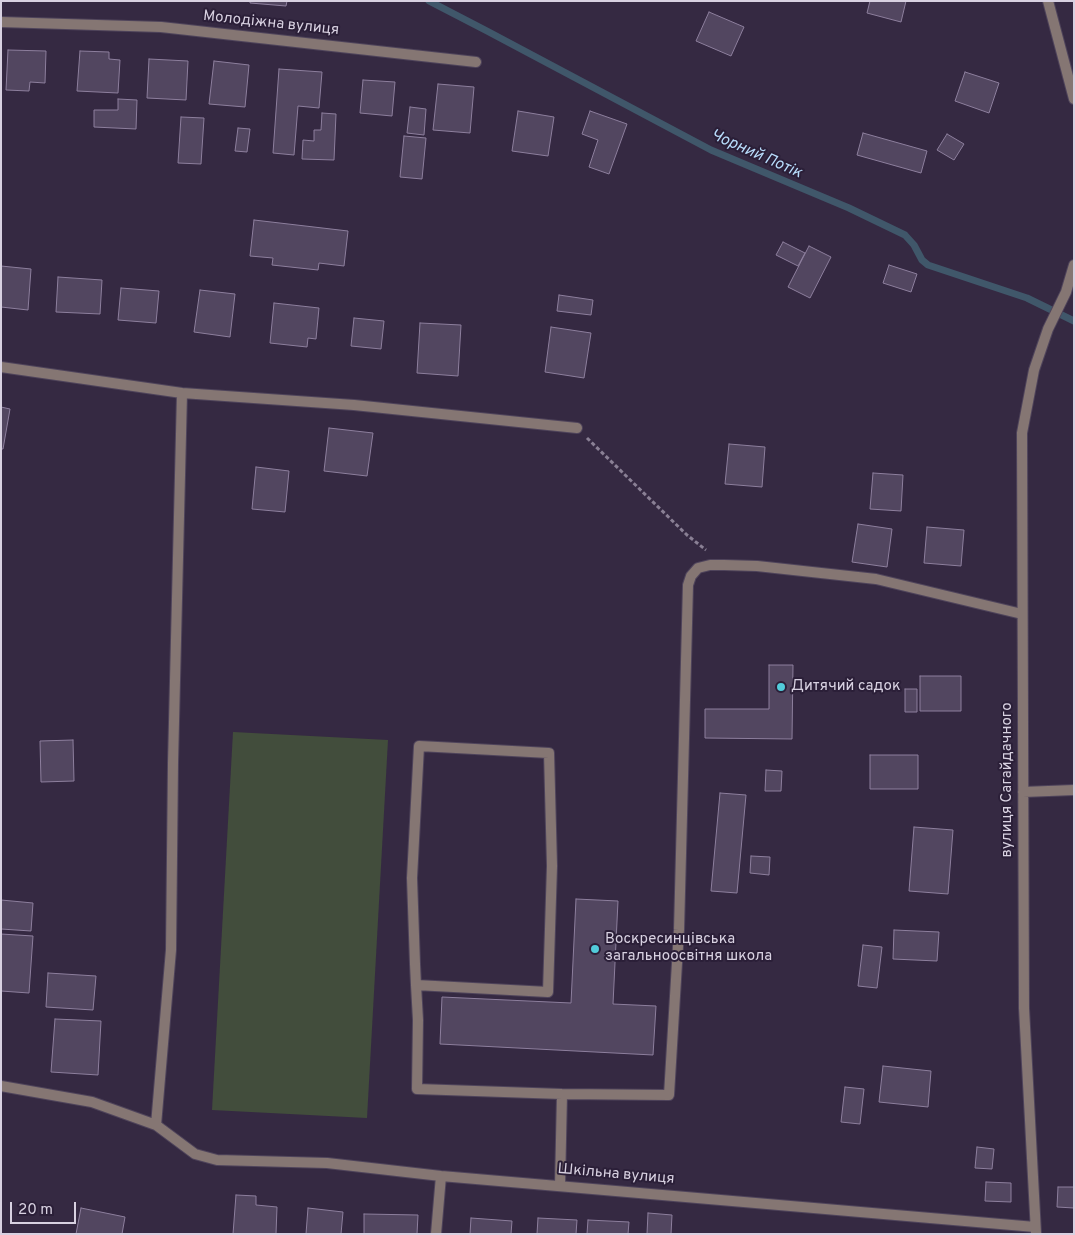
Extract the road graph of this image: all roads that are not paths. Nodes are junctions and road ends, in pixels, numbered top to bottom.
1 (1048, 1) edge
2 (1, 22) edge
3 (476, 62) dead end
4 (1074, 99) edge
5 (1074, 265) edge
6 (1, 367) edge
7 (182, 393) junction
8 (577, 428) road end
9 (1022, 614) junction
10 (1074, 790) edge
11 (1023, 792) junction
12 (416, 985) junction
13 (1, 1086) edge
14 (562, 1094) junction
15 (156, 1125) junction
16 (441, 1176) junction
17 (560, 1185) junction
18 (1036, 1230) edge
19 (436, 1234) edge

1 - 4 street
2 - 3 street, Молодіжна вулиця
5 - 9 street, вулиця Сагайдачного
6 - 7 street
7 - 8 street
7 - 15 street
9 - 11 street, вулиця Сагайдачного
9 - 14 street
10 - 11 street
11 - 18 street, вулиця Сагайдачного
12 - 12 street
12 - 14 street
13 - 15 street
14 - 17 street
15 - 16 street, Шкільна вулиця
16 - 17 street, Шкільна вулиця
16 - 19 street
17 - 18 street, Шкільна вулиця

